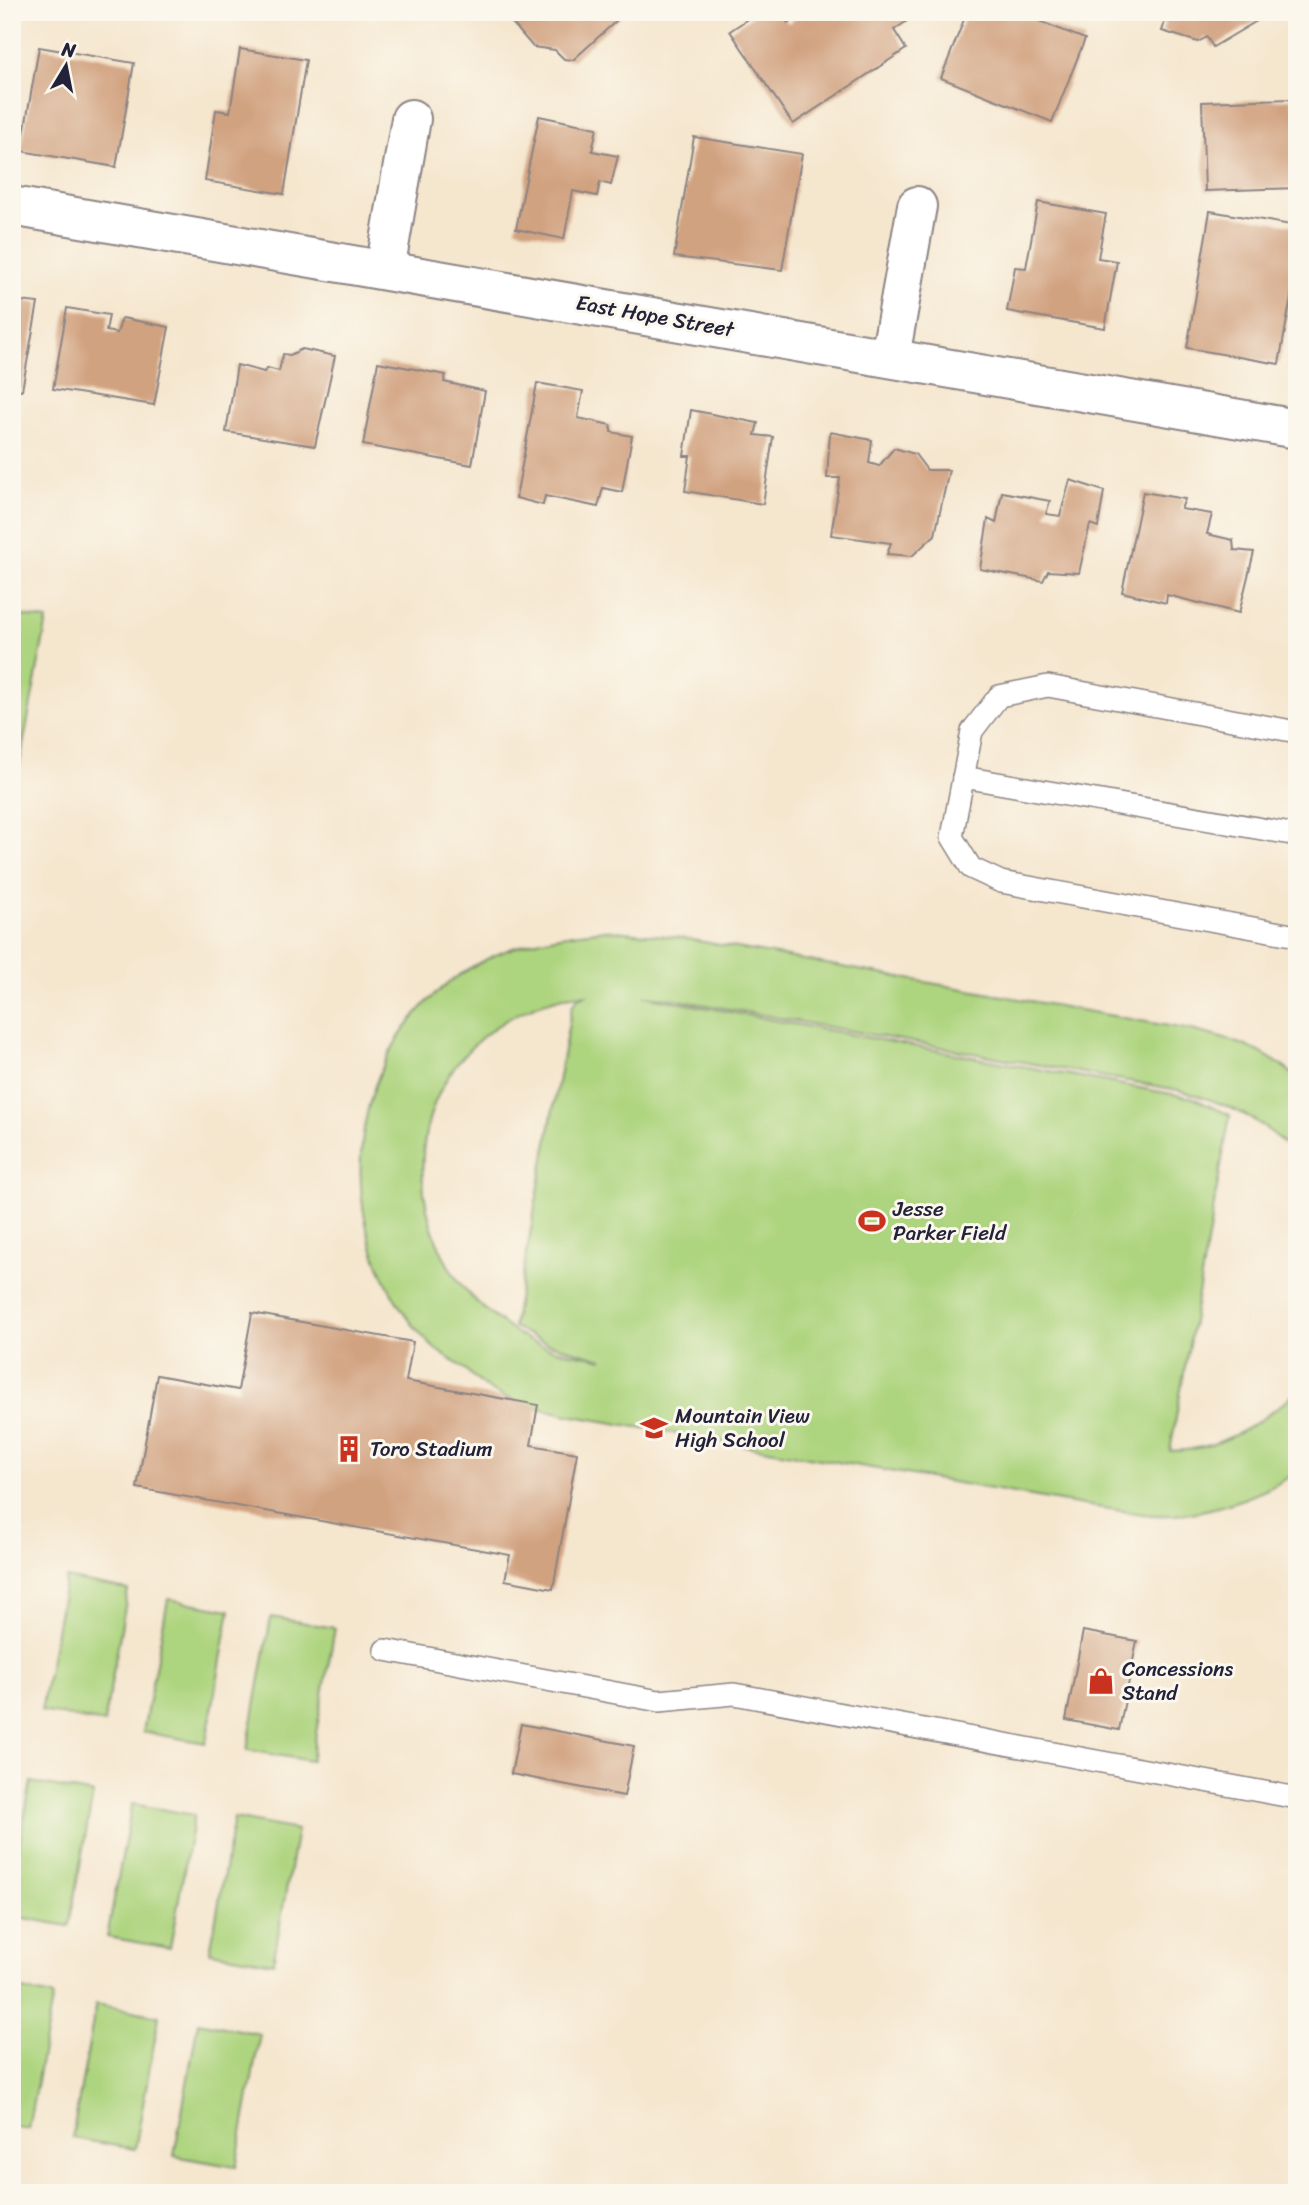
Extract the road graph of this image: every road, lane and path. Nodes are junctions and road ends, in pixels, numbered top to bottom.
1 (411, 119) dead end
2 (12, 206) edge
3 (917, 206) dead end
4 (385, 270) junction
5 (890, 357) junction
6 (1297, 429) edge
7 (1297, 732) edge
8 (963, 777) junction
9 (1297, 835) edge
10 (1297, 936) edge
11 (385, 1650) dead end
12 (1297, 1798) edge

1 - 4 street
2 - 4 street, East Hope Street
3 - 5 street
4 - 5 street, East Hope Street
5 - 6 street, East Hope Street
7 - 8 lane
8 - 9 lane
8 - 10 lane
11 - 12 lane

